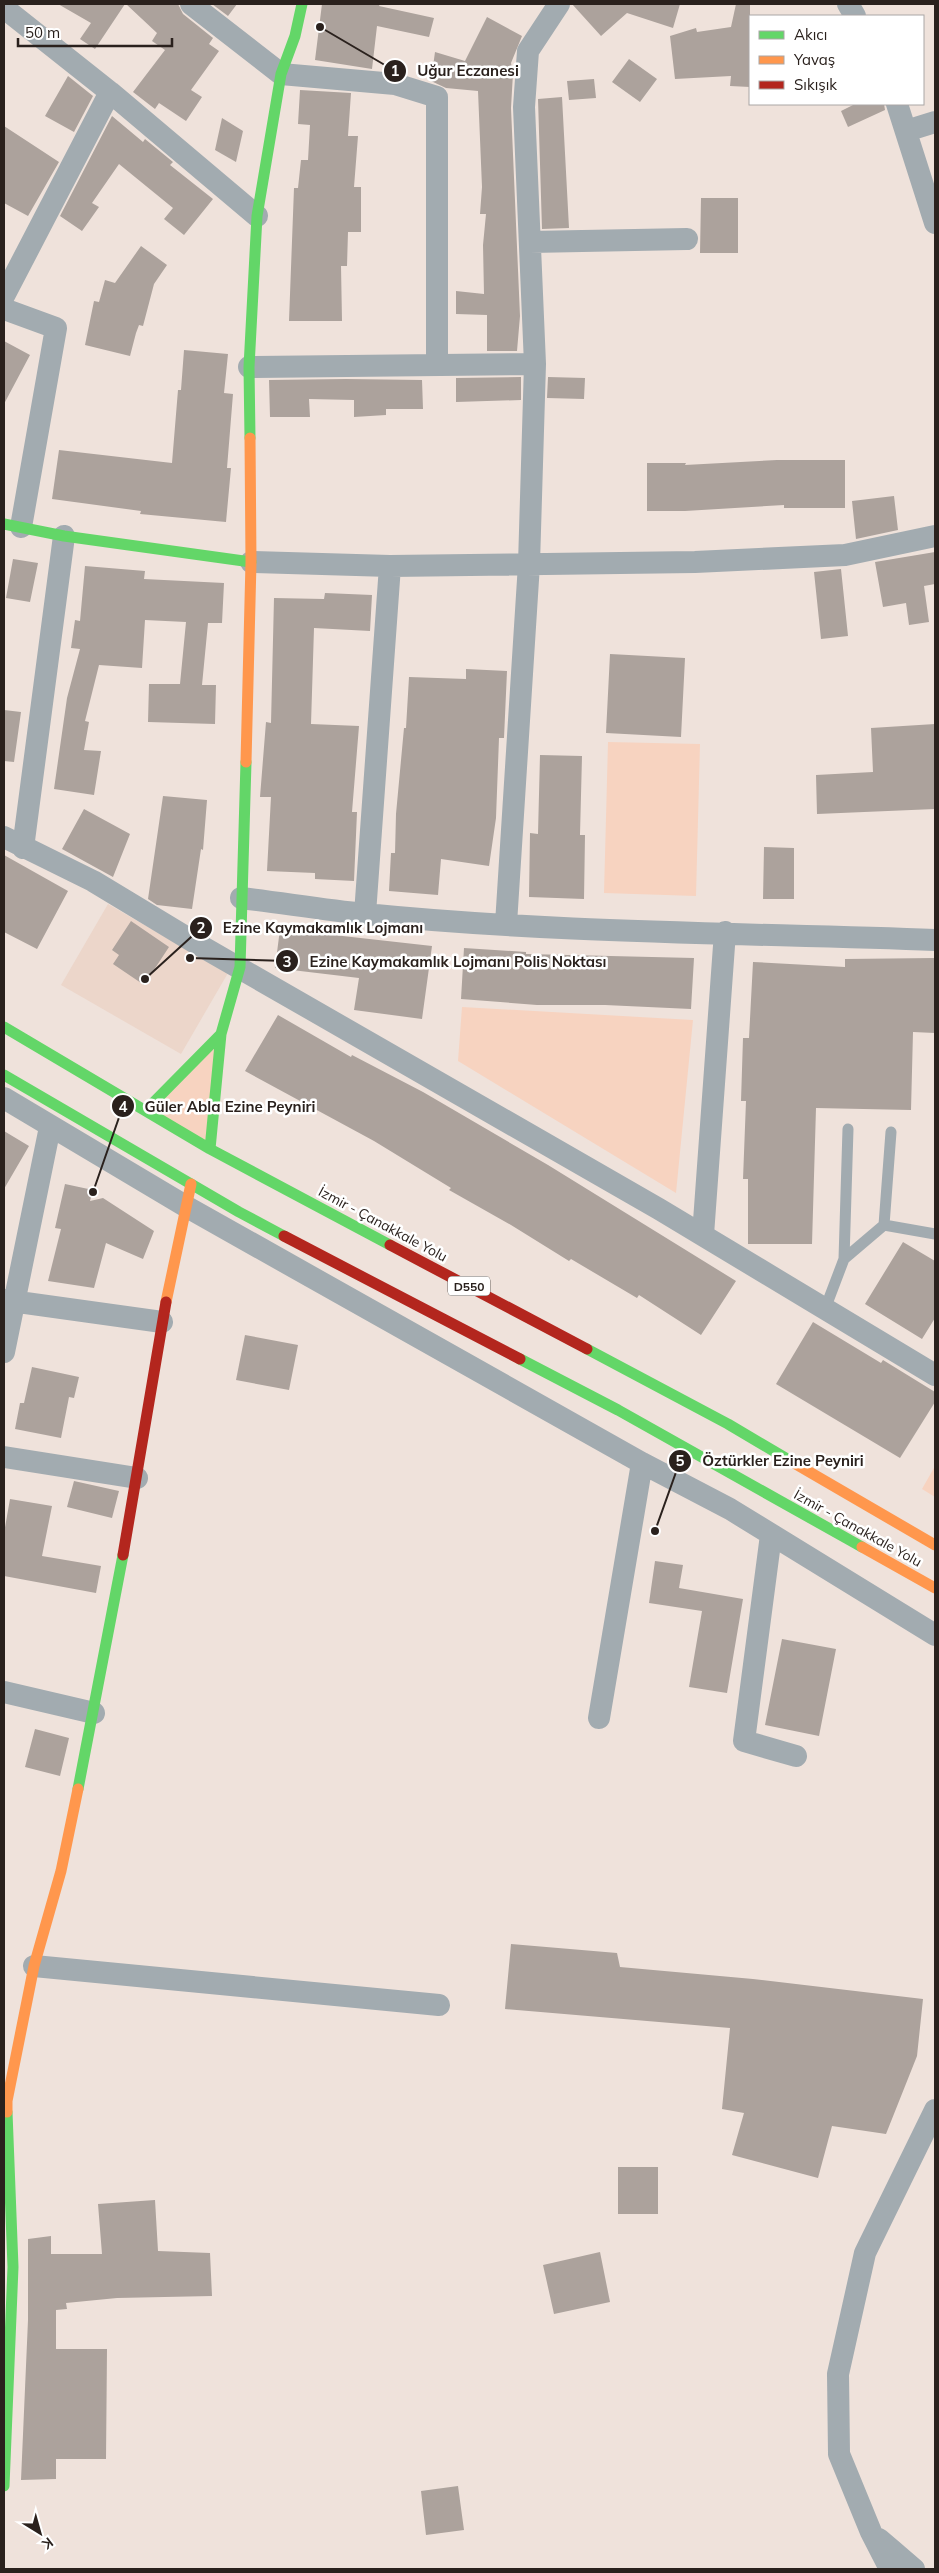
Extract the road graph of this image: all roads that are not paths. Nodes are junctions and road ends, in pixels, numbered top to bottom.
1 (191, 4) edge
2 (302, 4) edge
3 (559, 4) edge
4 (4, 8) edge
5 (281, 74) junction
6 (110, 92) junction
7 (897, 105) edge
8 (935, 122) edge
9 (906, 131) junction
10 (257, 216) junction
11 (935, 223) edge
12 (687, 238) dead end
13 (530, 242) junction
14 (4, 296) edge
15 (4, 309) edge
16 (535, 364) junction
17 (437, 365) junction
18 (249, 367) junction
19 (13, 525) edge
20 (64, 536) junction
21 (935, 536) edge
22 (251, 562) junction
23 (528, 564) junction
24 (390, 566) junction
25 (4, 837) edge
26 (24, 848) junction
27 (242, 898) junction
28 (365, 914) junction
29 (506, 924) junction
30 (725, 932) junction
31 (935, 940) edge
32 (240, 967) junction
33 (4, 1027) edge
34 (221, 1034) junction
35 (4, 1076) edge
36 (4, 1098) edge
37 (146, 1110) junction
38 (50, 1127) junction
39 (848, 1129) dead end
40 (891, 1132) dead end
41 (210, 1149) junction
42 (190, 1184) junction
43 (187, 1206) junction
44 (884, 1225) junction
45 (935, 1234) edge
46 (703, 1235) junction
47 (844, 1259) junction
48 (9, 1301) edge
49 (825, 1308) junction
50 (162, 1322) junction
51 (4, 1352) edge
52 (935, 1375) edge
53 (4, 1457) edge
54 (642, 1463) junction
55 (137, 1478) junction
56 (772, 1535) junction
57 (935, 1545) edge
58 (935, 1588) edge
59 (935, 1635) edge
60 (4, 1692) edge
61 (94, 1713) junction
62 (598, 1718) dead end
63 (796, 1756) dead end
64 (34, 1966) junction
65 (439, 2005) dead end
66 (5, 2103) edge
67 (935, 2110) edge
68 (4, 2486) edge
69 (871, 2532) junction
70 (890, 2569) edge
71 (914, 2569) edge

1 - 5 street
2 - 5 main road
3 - 13 street
4 - 6 street
5 - 10 main road
5 - 17 street
6 - 10 street
6 - 14 street
7 - 9 street
8 - 9 street
9 - 11 street
10 - 18 main road
12 - 13 street
13 - 16 street
15 - 19 street
16 - 17 street
16 - 23 street
17 - 18 street
18 - 22 main road
19 - 20 main road
20 - 22 main road
20 - 26 street
21 - 23 street
22 - 24 street
22 - 27 main road
23 - 24 street
23 - 29 street
24 - 28 street
25 - 26 street
26 - 32 street
27 - 28 street
27 - 32 main road
28 - 29 street
29 - 30 street
30 - 31 street
30 - 46 street
32 - 34 main road
32 - 46 street
33 - 37 main road, İzmir - Çanakkale Yolu / D550
34 - 37 main road
34 - 41 main road
35 - 42 main road, İzmir - Çanakkale Yolu
36 - 38 street
37 - 41 main road, İzmir - Çanakkale Yolu / D550
38 - 43 street
38 - 48 street
39 - 47 lane
40 - 44 lane
41 - 57 main road, İzmir - Çanakkale Yolu / D550
42 - 43 main road
42 - 58 main road, İzmir - Çanakkale Yolu
43 - 50 main road
43 - 54 street
44 - 45 lane
44 - 47 lane
46 - 49 street
47 - 49 lane
48 - 50 street
48 - 51 street
49 - 52 street
50 - 55 main road
53 - 55 street
54 - 56 street
54 - 62 street
55 - 61 main road
56 - 59 street
56 - 63 street
60 - 61 street
61 - 64 main road
64 - 65 street
64 - 66 main road
66 - 68 main road
67 - 69 street
69 - 70 street
69 - 71 street

